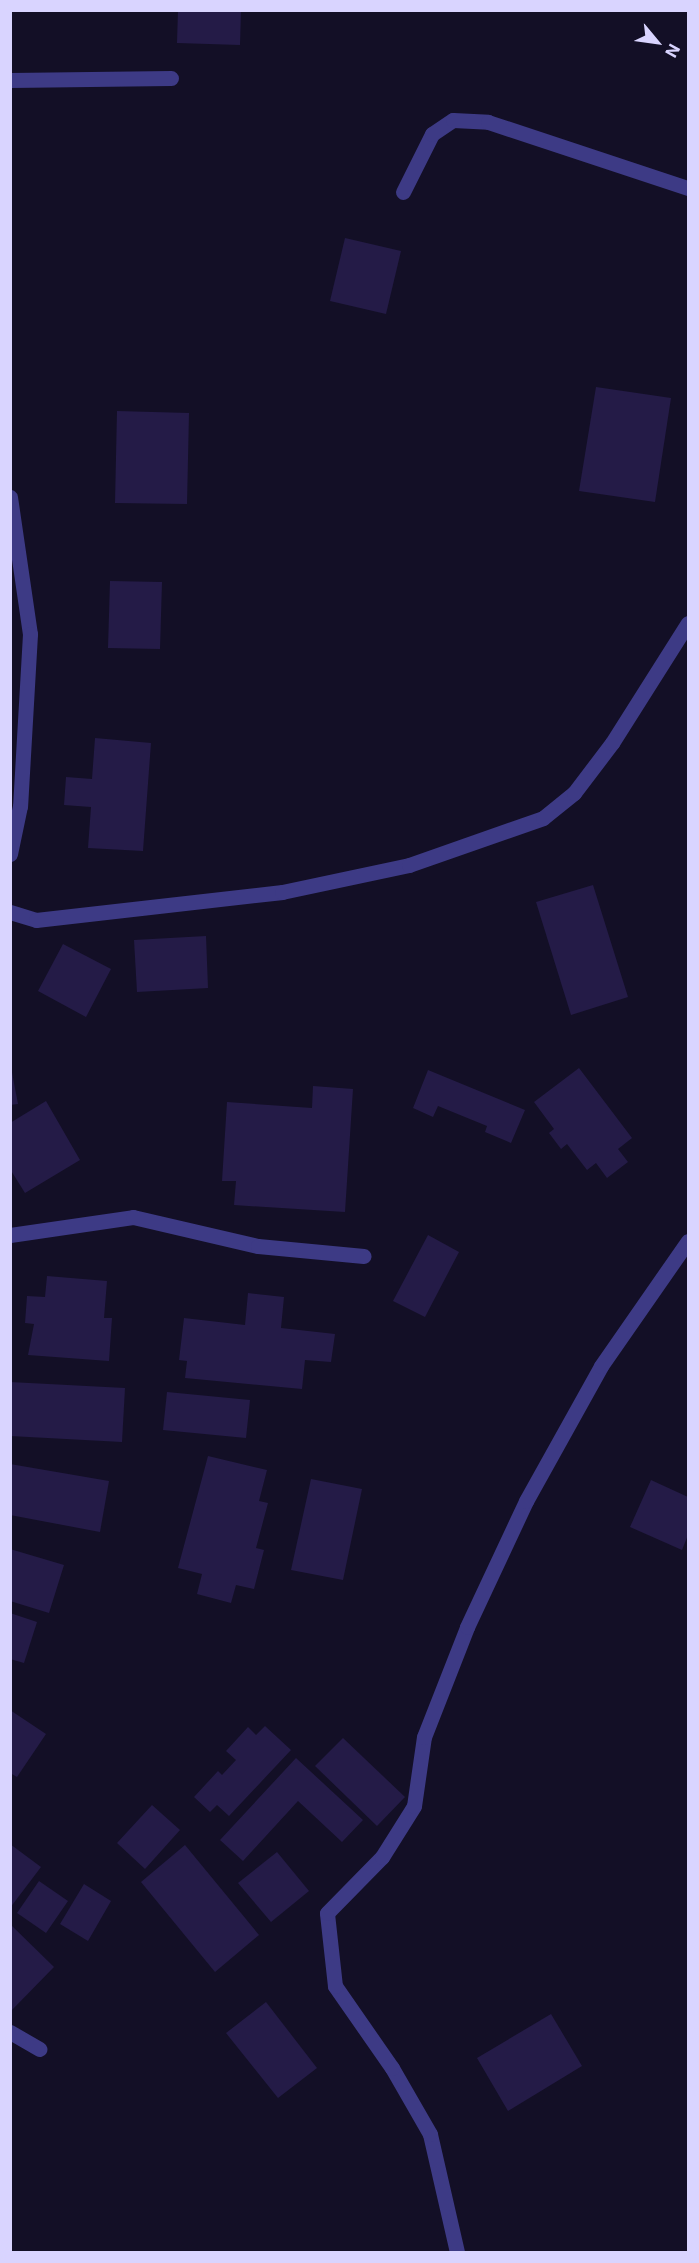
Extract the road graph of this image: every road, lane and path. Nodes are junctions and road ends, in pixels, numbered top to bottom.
1 (171, 78) dead end
2 (10, 80) edge
3 (688, 188) edge
4 (403, 192) dead end
5 (10, 496) edge
6 (688, 623) edge
7 (10, 854) edge
8 (10, 912) edge
9 (10, 1235) edge
10 (688, 1241) edge
11 (364, 1256) dead end
12 (10, 2032) edge
13 (40, 2049) dead end
14 (457, 2253) edge

1 - 2 street
3 - 4 street
5 - 7 street
6 - 8 street
9 - 11 street
10 - 14 street
12 - 13 street

